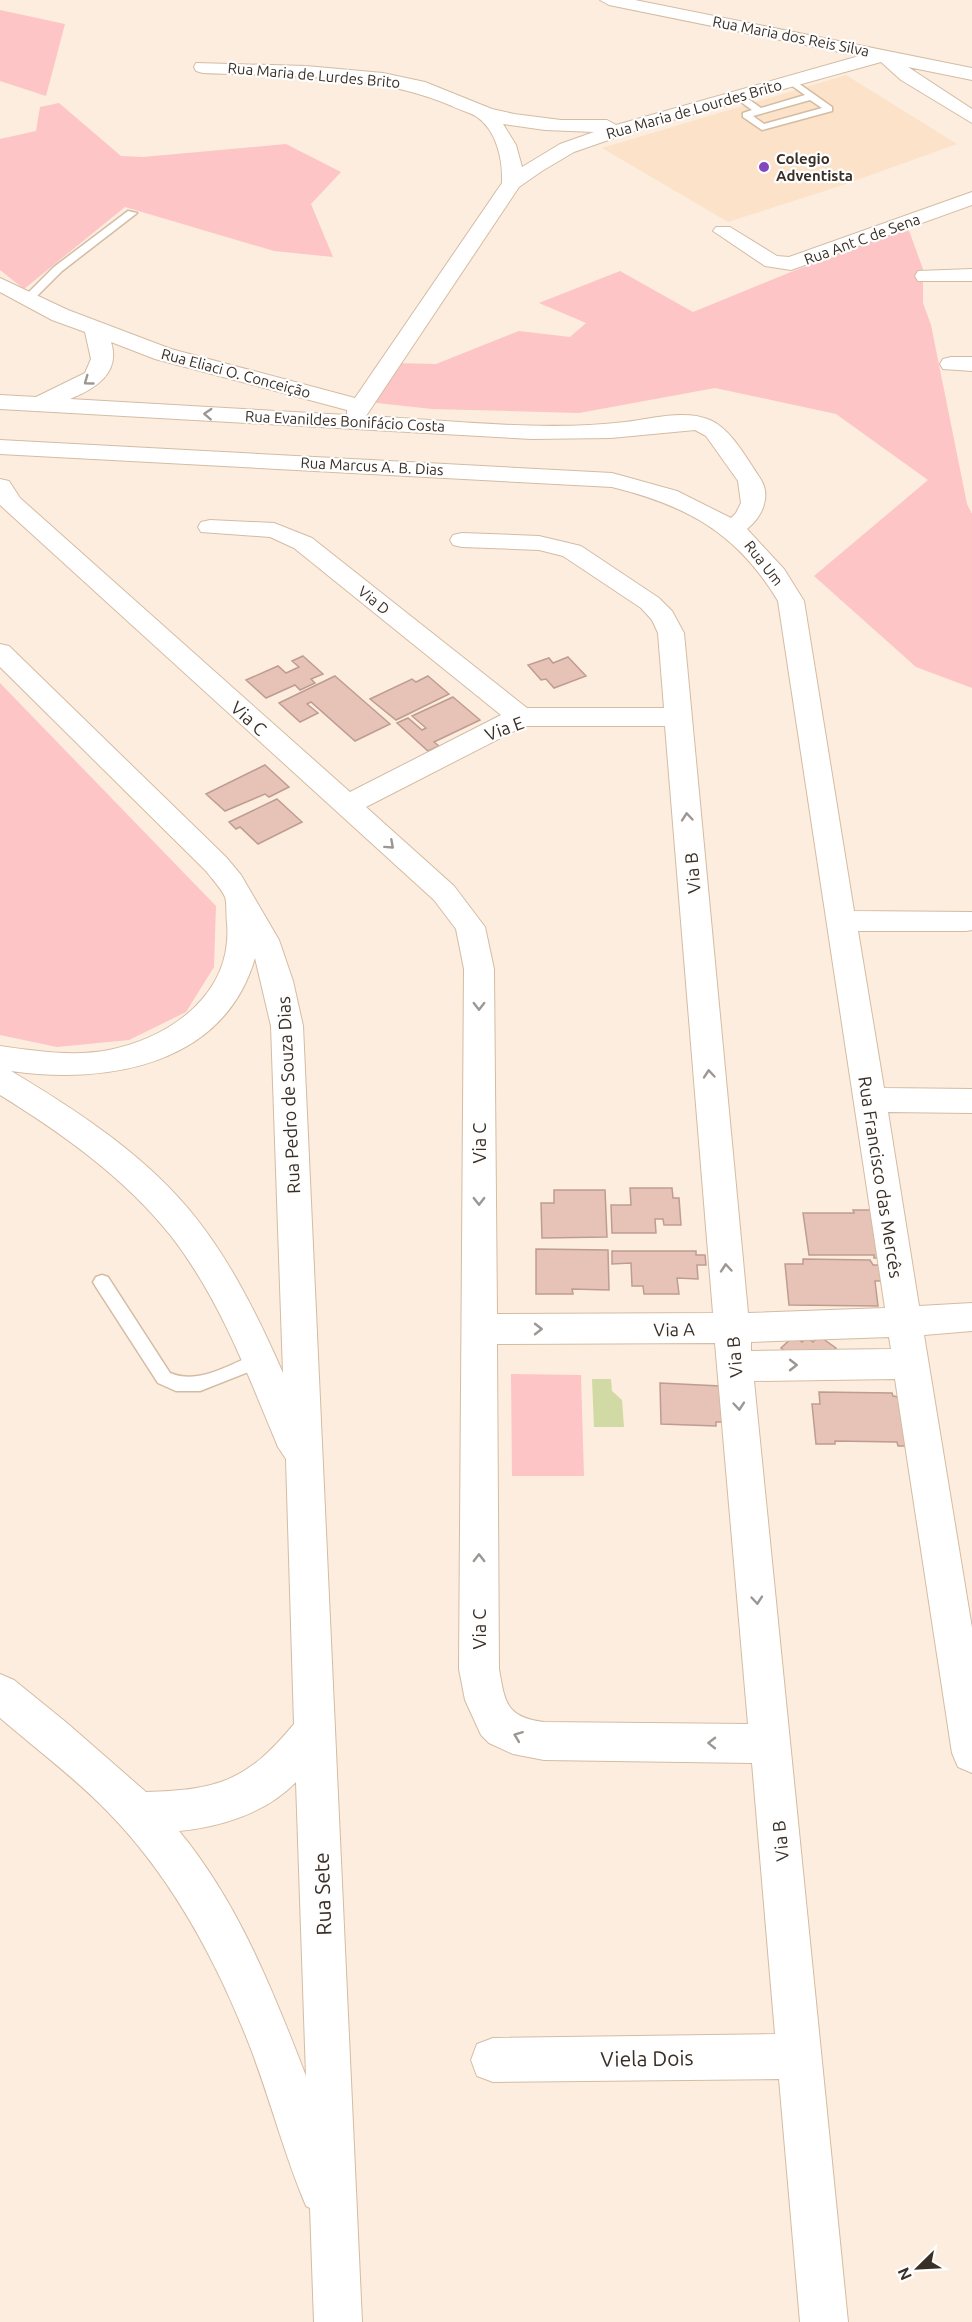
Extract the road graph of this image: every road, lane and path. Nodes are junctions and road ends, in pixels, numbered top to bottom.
1 (609, 0) edge
2 (884, 55) junction
3 (204, 67) dead end
4 (972, 74) edge
5 (791, 81) junction
6 (737, 95) junction
7 (813, 96) junction
8 (760, 111) junction
9 (483, 113) junction
10 (972, 117) edge
11 (633, 125) junction
12 (512, 183) junction
13 (972, 198) edge
14 (132, 213) dead end
15 (723, 231) dead end
16 (972, 275) edge
17 (926, 276) dead end
18 (0, 284) edge
19 (28, 299) junction
20 (96, 330) junction
21 (0, 402) edge
22 (33, 404) junction
23 (356, 414) junction
24 (0, 447) edge
25 (0, 486) edge
26 (210, 526) dead end
27 (733, 528) junction
28 (462, 540) dead end
29 (791, 601) joint
30 (0, 652) edge
31 (521, 717) junction
32 (678, 717) junction
33 (346, 806) junction
34 (238, 891) junction
35 (841, 921) junction
36 (966, 921) dead end
37 (0, 1058) edge
38 (0, 1080) edge
39 (868, 1100) junction
40 (972, 1101) edge
41 (102, 1282) dead end
42 (972, 1317) edge
43 (904, 1323) junction
44 (731, 1327) junction
45 (480, 1329) junction
46 (260, 1360) junction
47 (910, 1364) junction
48 (735, 1366) junction
49 (304, 1466) junction
50 (0, 1693) edge
51 (316, 1729) junction
52 (770, 1744) junction
53 (972, 1753) edge
54 (137, 1813) junction
55 (801, 2056) junction
56 (493, 2060) dead end
57 (334, 2226) junction
58 (338, 2322) edge
59 (824, 2322) edge

1 - 2 street, Rua Maria dos Reis Silva
2 - 4 street, Rua Maria dos Reis Silva
2 - 5 street, Rua Maria de Lourdes Brito
2 - 10 street
3 - 9 street, Rua Maria de Lurdes Brito
5 - 6 street, Rua Maria de Lourdes Brito
5 - 7 lane
6 - 8 lane
6 - 11 street, Rua Maria de Lourdes Brito
7 - 8 lane
7 - 8 lane
9 - 11 street, Rua Maria de Lurdes Brito
9 - 12 street
11 - 12 street, Rua Maria de Lourdes Brito
12 - 23 street, Rua Maria de Lourdes Brito
13 - 15 street, Rua Ant C de Sena
14 - 19 lane
16 - 17 street
18 - 19 street, Rua Eliaci O. Conceição
19 - 20 street, Rua Eliaci O. Conceição
20 -> 22 street
20 - 23 street, Rua Eliaci O. Conceição
21 - 22 street, Rua Evanildes Bonifácio Costa
23 -> 22 street, Rua Evanildes Bonifácio Costa
23 - 27 street, Rua Evanildes Bonifácio Costa
24 - 27 street, Rua Marcus A. B. Dias
25 - 33 street, Via C
26 - 31 street, Via D
27 - 29 street, Rua Um
28 - 32 street, Via B
29 - 35 street, Rua Francisco das Mercês
30 - 34 street, Rua Pedro de Souza Dias
31 - 32 street, Via E
31 - 33 street, Via E
44 -> 32 street, Via B
33 -> 45 street, Via C
34 - 37 street
34 - 49 street, Rua Pedro de Souza Dias
35 - 36 street
35 - 39 street, Rua Francisco das Mercês
38 - 46 street
39 - 40 street
39 - 43 street, Rua Francisco das Mercês
41 - 46 lane
42 - 43 street, Via A
43 - 44 street, Via A
43 - 47 street, Rua Francisco das Mercês
45 -> 44 street, Via A
44 - 48 street, Via B
52 -> 45 street, Via C
46 - 49 street
48 -> 47 street
47 - 53 street, Rua Francisco das Mercês
48 -> 52 street, Via B
49 - 51 street, Rua Sete
50 - 54 street
51 - 54 street
51 - 57 street, Rua Sete
52 - 55 street, Via B
54 - 57 street
55 - 56 street, Viela Dois
55 - 59 street, Via B
57 - 58 street, Rua Sete

